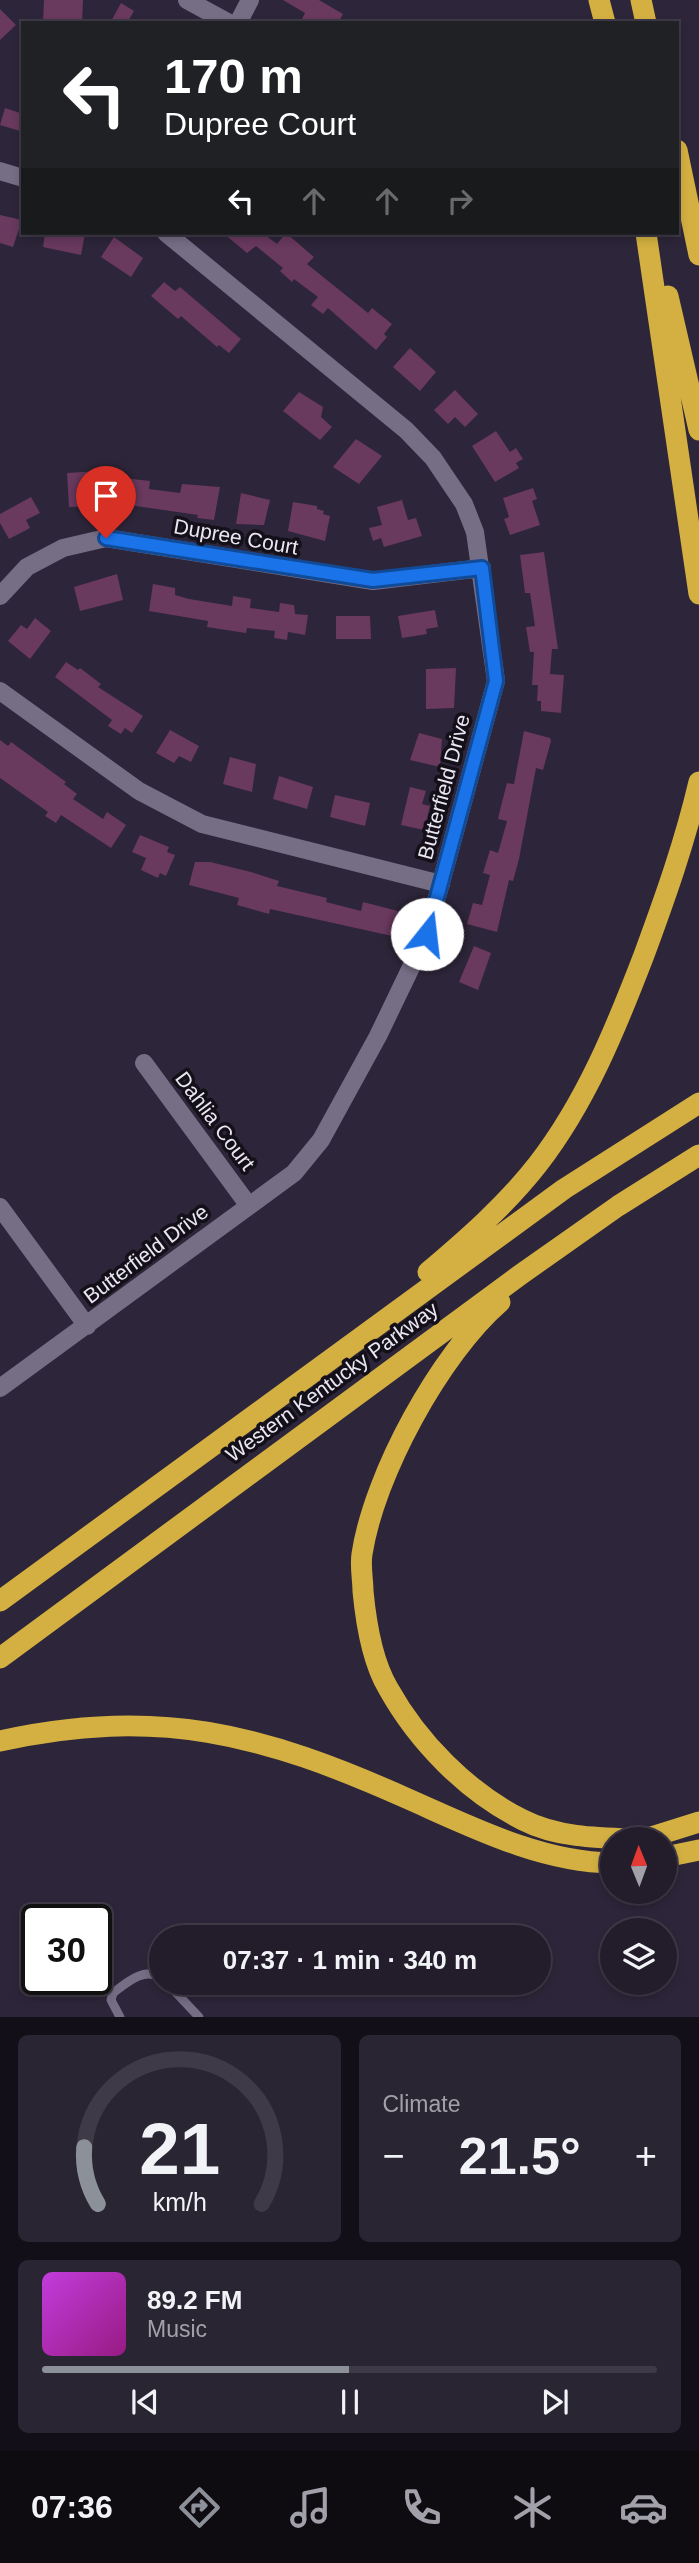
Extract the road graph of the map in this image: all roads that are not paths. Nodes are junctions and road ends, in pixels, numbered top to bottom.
1 (187, 0) edge
2 (250, 0) edge
3 (599, 0) edge
4 (641, 0) edge
5 (225, 21) edge
6 (239, 21) edge
7 (604, 21) edge
8 (646, 21) edge
9 (679, 158) edge
10 (0, 171) edge
11 (683, 173) junction
12 (21, 177) edge
13 (699, 229) edge
14 (168, 235) edge
15 (646, 235) edge
16 (654, 235) edge
17 (699, 255) edge
18 (699, 430) edge
19 (482, 568) junction
20 (699, 594) edge
21 (0, 596) edge
22 (0, 691) edge
23 (699, 782) edge
24 (441, 884) junction
25 (144, 1063) dead end
26 (699, 1103) edge
27 (699, 1155) edge
28 (249, 1206) junction
29 (0, 1207) edge
30 (577, 1234) junction
31 (86, 1326) junction
32 (0, 1388) edge
33 (217, 1442) junction
34 (0, 1601) edge
35 (0, 1658) edge
36 (0, 1741) edge
37 (699, 1822) edge
38 (677, 1829) edge
39 (600, 1838) edge
40 (699, 1850) edge
41 (677, 1855) edge
42 (600, 1863) edge
43 (149, 1975) edge
44 (182, 1995) edge
45 (120, 2017) edge
46 (199, 2017) edge

1 - 5 street
2 - 6 street
3 - 7 highway
4 - 8 highway
9 - 11 highway
10 - 12 street
11 - 13 highway
11 - 17 highway
14 - 19 street, Butterfield Drive
15 - 20 highway
16 - 18 highway
19 - 21 street, Dupree Court
19 - 24 street, Butterfield Drive
22 - 24 street
23 - 33 highway
24 - 28 street, Butterfield Drive
25 - 28 street, Dahlia Court
26 - 33 highway, Western Kentucky Parkway
27 - 30 highway, Western Kentucky Parkway
28 - 31 street, Butterfield Drive
29 - 31 street
30 - 35 highway, Western Kentucky Parkway
30 - 39 highway
31 - 32 street, Butterfield Drive
33 - 34 highway, Western Kentucky Parkway
36 - 42 highway
37 - 38 highway
40 - 41 highway
43 - 45 lane
44 - 46 lane

